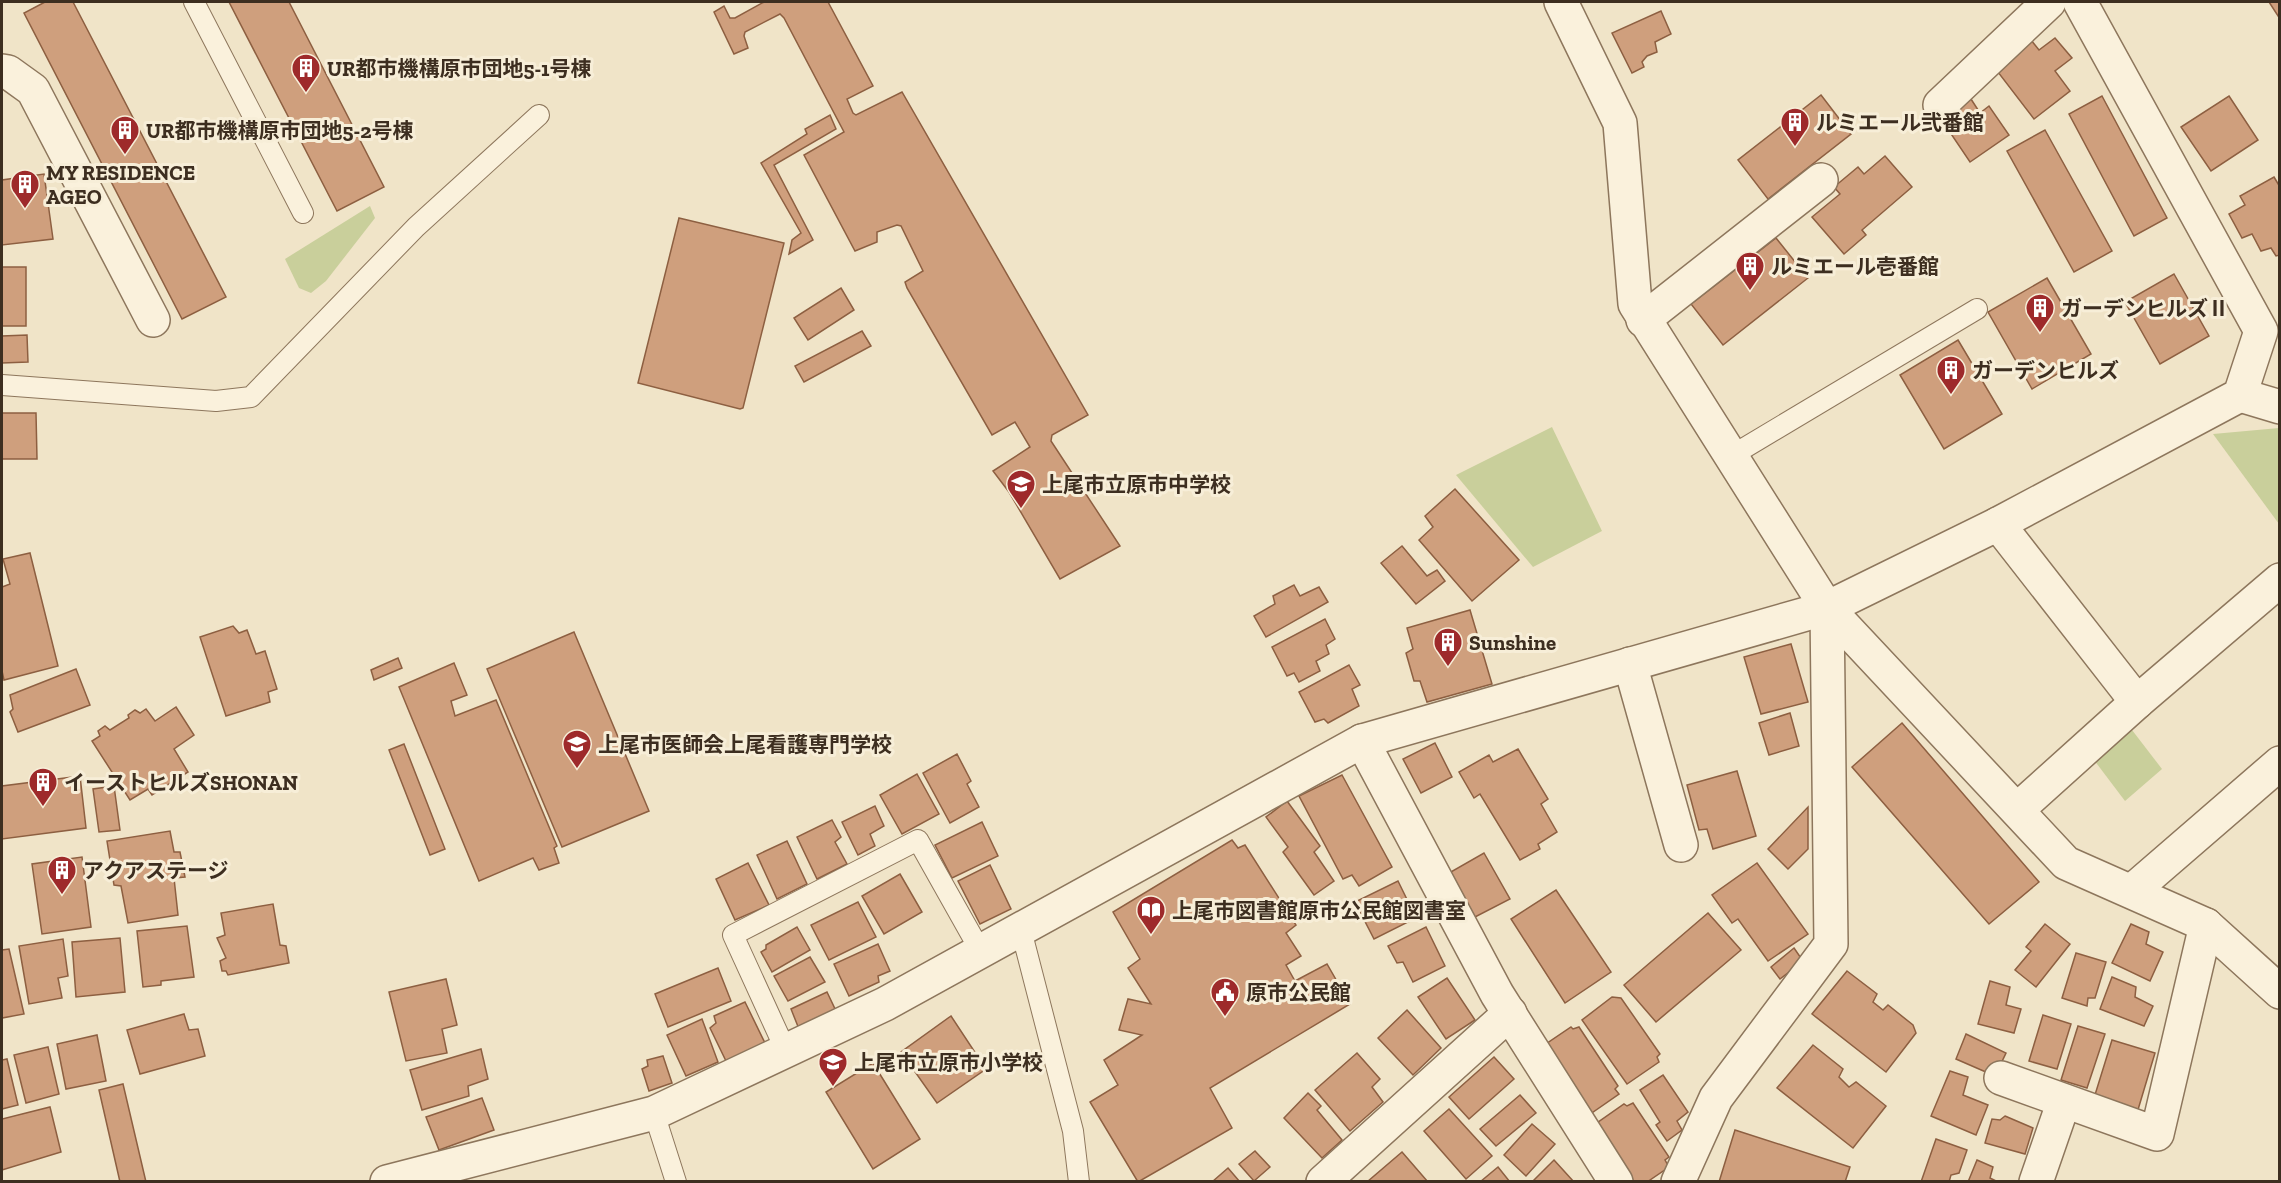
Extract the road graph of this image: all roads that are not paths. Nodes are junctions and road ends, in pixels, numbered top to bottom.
1 (194, 2) edge
2 (1561, 2) edge
3 (2049, 2) edge
4 (2079, 2) edge
5 (2, 71) edge
6 (1940, 105) dead end
7 (539, 115) dead end
8 (1821, 180) dead end
9 (303, 213) dead end
10 (1977, 309) dead end
11 (153, 320) dead end
12 (1643, 320) junction
13 (2270, 328) edge
14 (2, 385) edge
15 (2240, 395) junction
16 (2280, 407) edge
17 (1731, 456) junction
18 (1998, 525) junction
19 (2280, 580) edge
20 (1827, 608) junction
21 (1630, 664) junction
22 (2137, 702) junction
23 (1362, 741) junction
24 (2280, 763) edge
25 (2017, 810) junction
26 (1681, 845) dead end
27 (2133, 891) junction
28 (2206, 925) junction
29 (1021, 930) junction
30 (981, 952) junction
31 (2280, 992) edge
32 (1510, 1013) junction
33 (786, 1051) junction
34 (2001, 1078) dead end
35 (2064, 1101) junction
36 (654, 1113) junction
37 (1604, 1176) edge
38 (387, 1182) edge
39 (676, 1182) edge
40 (1078, 1182) edge
41 (1323, 1182) edge
42 (1678, 1182) edge
43 (2036, 1182) edge

1 - 9 lane
2 - 12 street
3 - 6 street
4 - 13 street
5 - 11 street
7 - 14 lane
8 - 12 street
10 - 17 lane
12 - 17 street
13 - 15 street
15 - 16 street
15 - 18 street
17 - 20 street
18 - 20 street
18 - 22 street
19 - 22 street
20 - 21 street
20 - 25 street
20 - 42 street
21 - 23 street
21 - 26 street
22 - 25 street
23 - 29 street
23 - 32 street
24 - 27 street
25 - 27 street
27 - 28 street
28 - 31 street
28 - 35 street
29 - 30 street
29 - 40 lane
30 - 33 street
30 - 33 lane
32 - 37 street
32 - 41 street
33 - 36 street
34 - 35 street
35 - 43 street
36 - 38 street
36 - 39 lane

